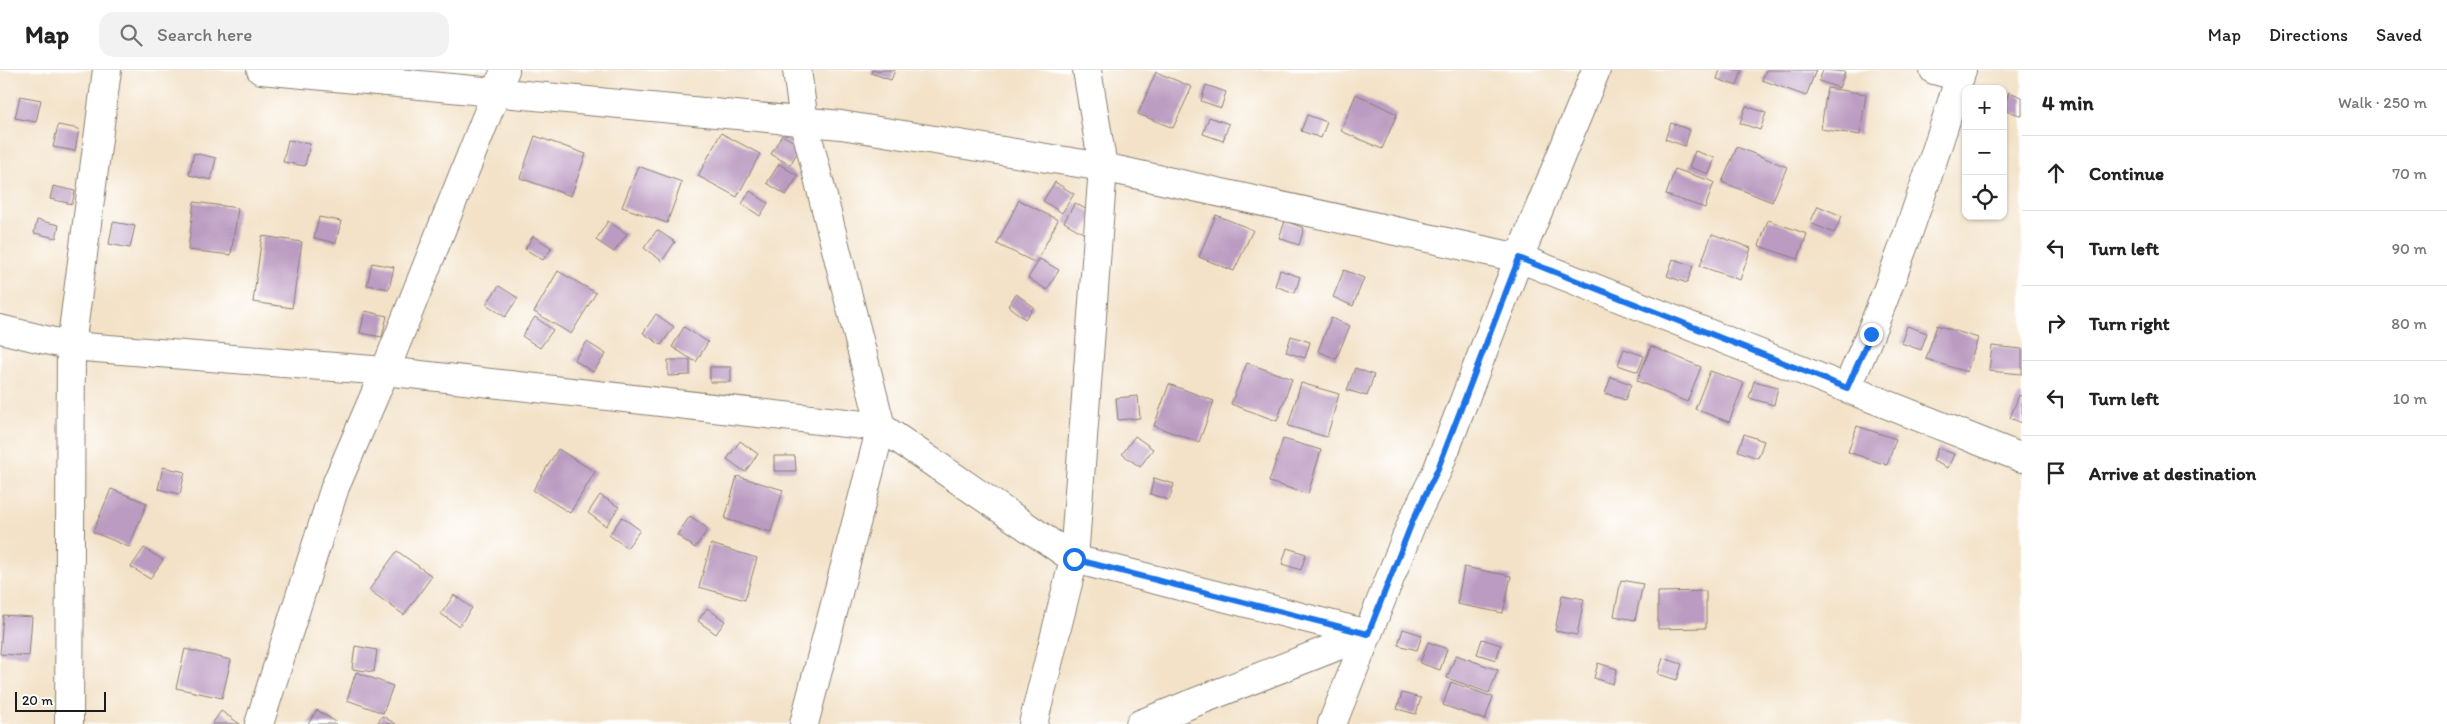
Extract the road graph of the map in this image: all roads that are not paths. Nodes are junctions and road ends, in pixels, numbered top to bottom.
1 (107, 70) edge
2 (261, 70) edge
3 (798, 70) edge
4 (1087, 70) edge
5 (1596, 70) edge
6 (1934, 70) edge
7 (1961, 74) edge
8 (501, 81) edge
9 (804, 122) junction
10 (1103, 167) junction
11 (1519, 258) junction
12 (0, 329) edge
13 (71, 346) junction
14 (386, 371) junction
15 (1847, 388) junction
16 (881, 427) junction
17 (2022, 458) edge
18 (1074, 559) junction
19 (1368, 634) junction
20 (70, 724) edge
21 (259, 724) edge
22 (804, 724) edge
23 (1033, 724) edge
24 (1140, 724) edge
25 (1332, 724) edge

1 - 13 street
2 - 8 street
3 - 9 street
4 - 10 street
5 - 11 street
6 - 7 street
7 - 15 street
8 - 9 street
8 - 14 street
9 - 10 street
9 - 16 street
10 - 11 street
10 - 18 street
11 - 15 street
11 - 19 street
12 - 13 street
13 - 14 street
13 - 20 street
14 - 16 street
14 - 21 street
15 - 17 street
16 - 18 street
16 - 22 street
18 - 19 street
18 - 23 street
19 - 24 street
19 - 25 street

